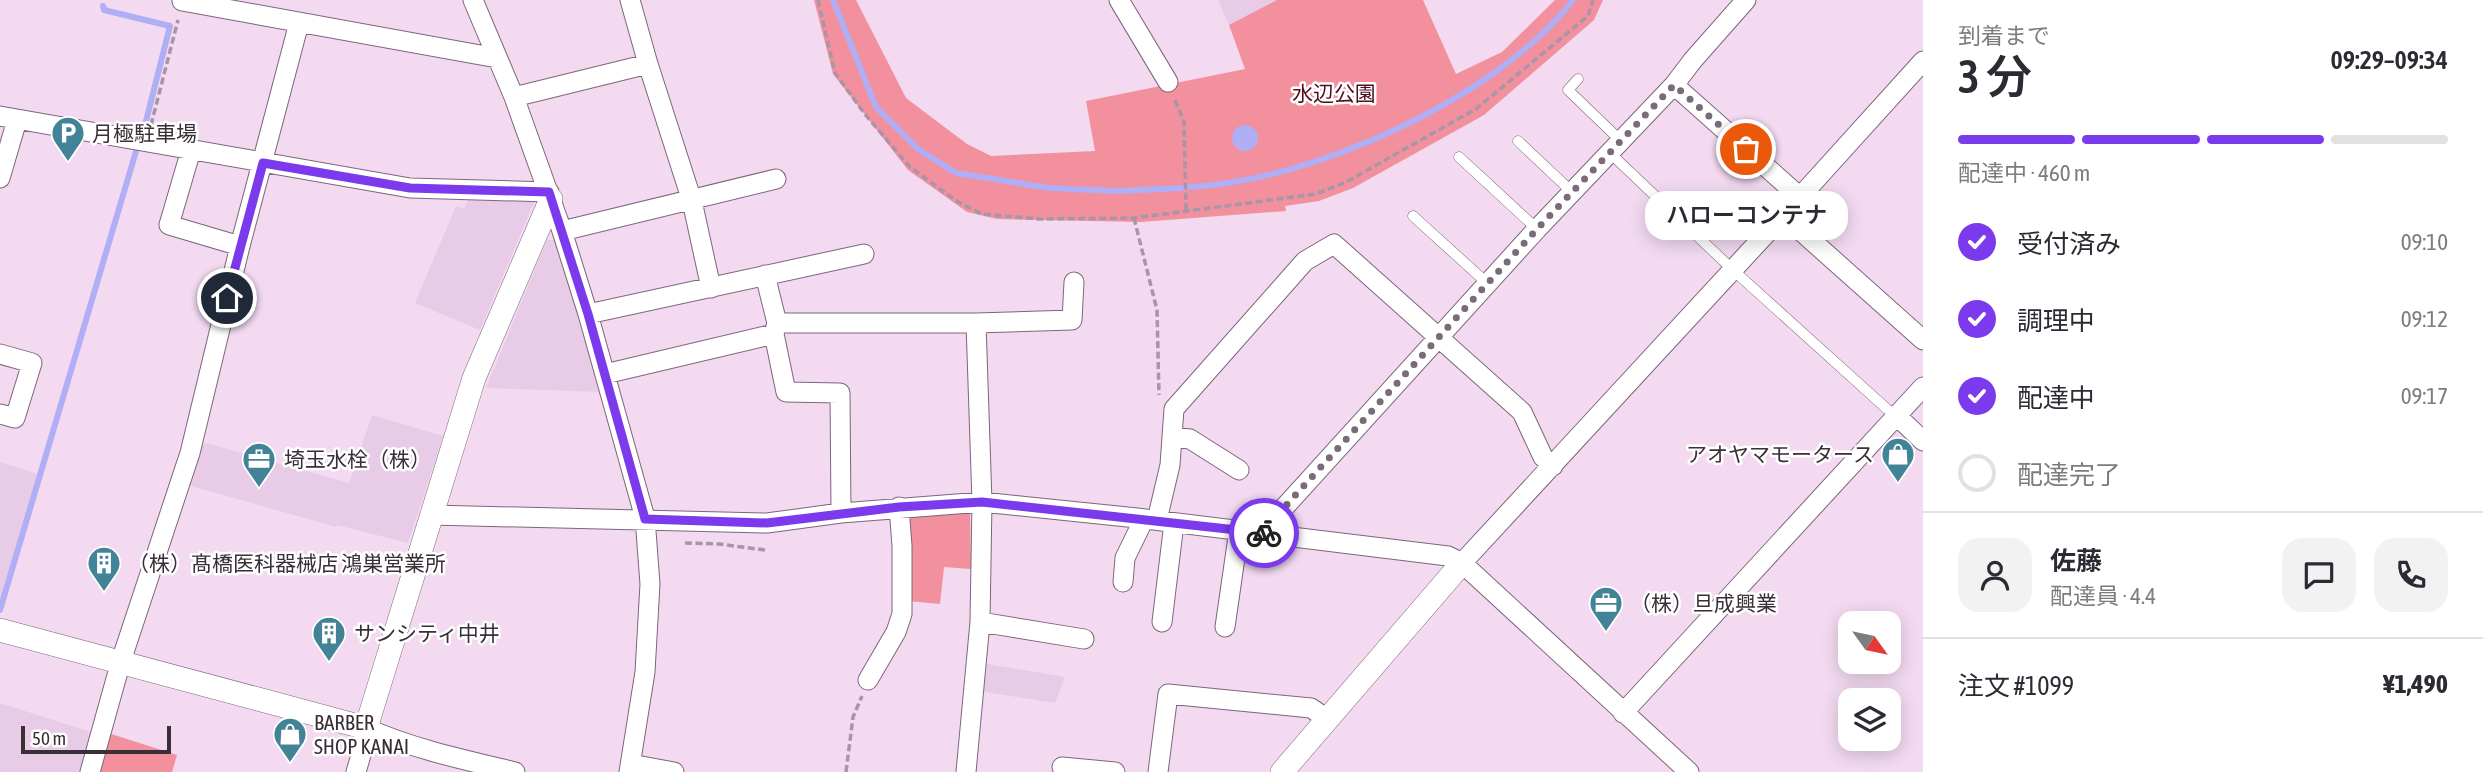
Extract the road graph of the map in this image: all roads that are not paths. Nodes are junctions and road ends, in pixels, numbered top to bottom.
1 (475, 0) edge
2 (630, 0) edge
3 (1119, 0) edge
4 (1746, 0) edge
5 (183, 1) edge
6 (209, 3) edge
7 (299, 23) junction
8 (498, 58) junction
9 (1923, 61) edge
10 (648, 64) junction
11 (1578, 79) dead end
12 (1168, 82) road end
13 (1674, 85) junction
14 (514, 97) junction
15 (9, 118) edge
16 (1518, 141) dead end
17 (1615, 146) junction
18 (191, 150) junction
19 (1459, 157) dead end
20 (263, 163) junction
21 (0, 178) edge
22 (776, 180) dead end
23 (1572, 192) junction
24 (550, 195) junction
25 (1800, 197) junction
26 (692, 201) junction
27 (1783, 215) junction
28 (1413, 216) dead end
29 (1537, 229) junction
30 (562, 231) junction
31 (240, 246) junction
32 (864, 254) dead end
33 (1733, 270) junction
34 (765, 275) junction
35 (1074, 282) dead end
36 (1488, 284) junction
37 (710, 288) junction
38 (588, 314) junction
39 (976, 323) junction
40 (776, 328) junction
41 (1440, 337) junction
42 (1923, 340) edge
43 (0, 355) edge
44 (606, 374) junction
45 (1923, 387) edge
46 (0, 414) edge
47 (1897, 416) junction
48 (1172, 437) junction
49 (1923, 442) edge
50 (1553, 466) junction
51 (1239, 470) dead end
52 (982, 502) junction
53 (899, 507) junction
54 (841, 513) junction
55 (431, 515) junction
56 (645, 519) junction
57 (1158, 521) junction
58 (1239, 530) junction
59 (1266, 533) junction
60 (1462, 563) junction
61 (1123, 582) dead end
62 (980, 622) junction
63 (1162, 622) dead end
64 (1225, 627) dead end
65 (0, 630) edge
66 (1084, 639) dead end
67 (121, 661) junction
68 (868, 680) road end
69 (1623, 713) junction
70 (1327, 719) junction
71 (366, 728) junction
72 (1062, 767) dead end
73 (630, 768) edge
74 (90, 772) edge
75 (356, 772) edge
76 (515, 772) edge
77 (674, 772) edge
78 (966, 772) edge
79 (1115, 772) edge
80 (1158, 772) edge
81 (1282, 772) edge
82 (1689, 772) edge

1 - 8 street
2 - 10 street
3 - 12 street
4 - 13 street
5 - 6 street
6 - 7 street
7 - 8 street
7 - 20 street
8 - 14 street
9 - 25 street
10 - 14 street
10 - 26 street
11 - 17 lane
13 - 17 street
13 - 25 street
14 - 24 street
15 - 18 street
15 - 21 street
16 - 23 lane
17 - 23 street
17 - 33 lane
18 - 20 street
18 - 31 street
19 - 29 lane
20 - 24 street
20 - 31 street
22 - 26 street
23 - 29 street
24 - 30 street
24 - 55 street
25 - 27 street
26 - 30 street
26 - 37 street
27 - 33 street
27 - 42 street
28 - 36 lane
29 - 36 street
30 - 38 street
31 - 67 street
32 - 34 street
33 - 47 lane
33 - 50 street
34 - 37 street
34 - 40 street
35 - 39 street
36 - 41 street
37 - 38 street
38 - 44 street
39 - 40 street
39 - 52 street
40 - 44 street
40 - 54 street
41 - 48 street
41 - 50 street
41 - 59 street
43 - 46 street
44 - 56 street
45 - 47 street
47 - 49 street
47 - 69 street
48 - 51 street
48 - 57 street
50 - 60 street
52 - 53 street
52 - 57 street
52 - 62 street
53 - 54 street
53 - 68 street
54 - 56 street
55 - 56 street
55 - 71 street
56 - 73 street
57 - 58 street
57 - 61 street
57 - 63 street
58 - 59 street
58 - 64 street
59 - 60 street
60 - 69 street
60 - 70 street
62 - 66 street
62 - 78 street
65 - 67 street
67 - 71 street
67 - 74 street
69 - 82 street
70 - 80 street
70 - 81 street
71 - 75 street
71 - 76 street
72 - 79 street
73 - 77 street

